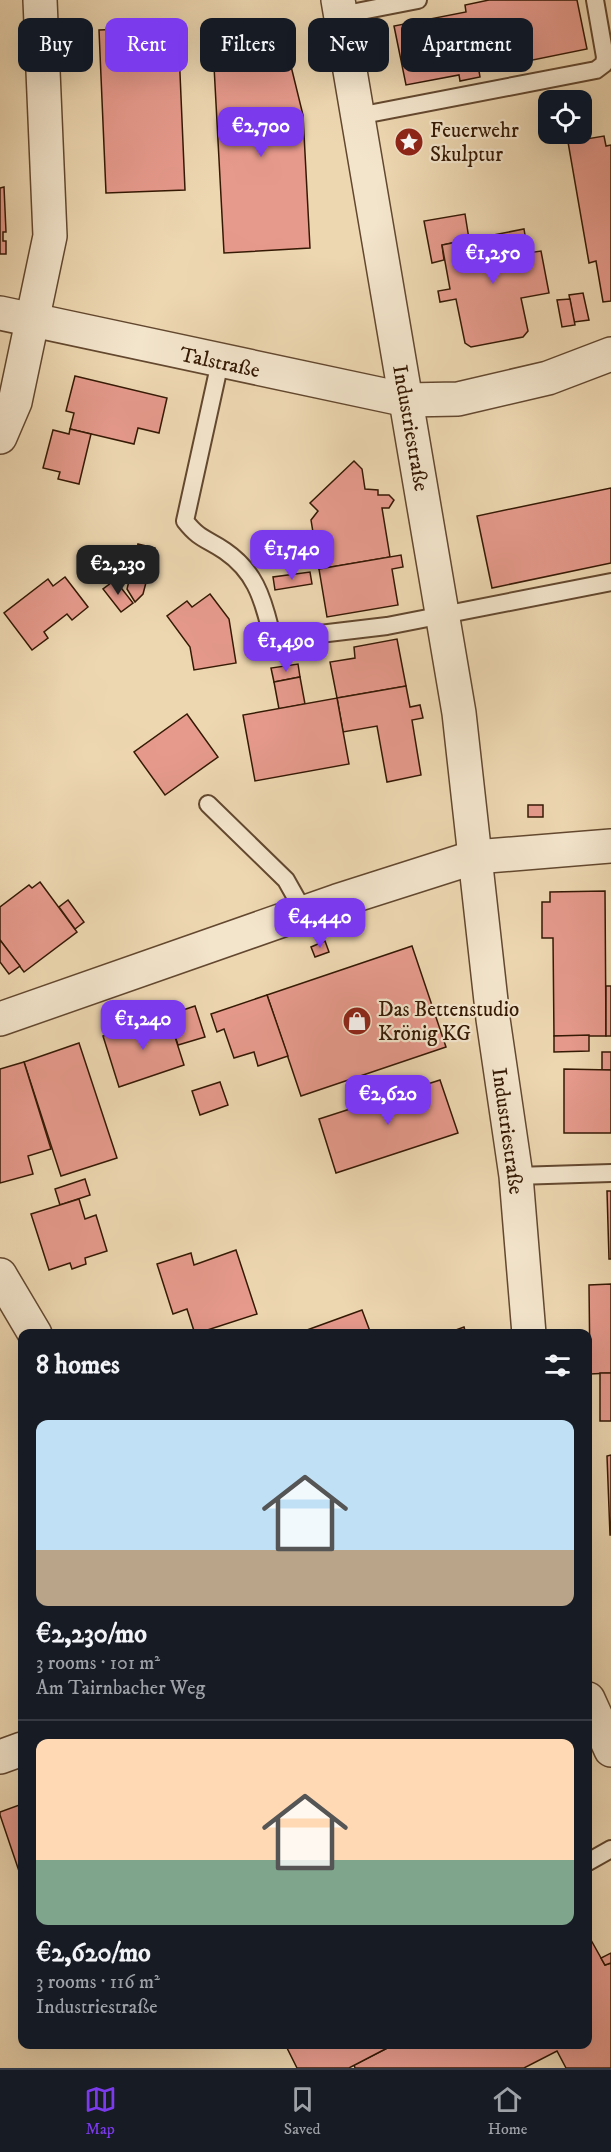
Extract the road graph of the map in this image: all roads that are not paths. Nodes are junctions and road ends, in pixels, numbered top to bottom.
1 (40, 0) edge
2 (418, 0) edge
3 (595, 0) edge
4 (340, 7) edge
5 (358, 116) junction
6 (0, 313) edge
7 (33, 322) junction
8 (611, 354) edge
9 (220, 362) junction
10 (407, 400) junction
11 (0, 437) edge
12 (611, 582) edge
13 (442, 616) junction
14 (208, 804) dead end
15 (611, 846) edge
16 (475, 857) junction
17 (304, 912) junction
18 (0, 1019) edge
19 (611, 1173) edge
20 (516, 1176) junction
21 (0, 1275) edge
22 (32, 1329) edge
23 (530, 1329) edge
24 (592, 1708) edge
25 (18, 1750) edge
26 (611, 1750) edge
27 (0, 1757) edge
28 (611, 1849) edge
29 (592, 1860) edge

1 - 7 street
2 - 4 lane
3 - 5 lane
4 - 5 street, Industriestraße
5 - 10 street, Industriestraße
6 - 7 street, Talstraße
7 - 9 street, Talstraße
7 - 11 street
8 - 10 street, Talstraße
9 - 10 street, Talstraße
9 - 13 lane
10 - 13 street, Industriestraße
12 - 13 lane
13 - 16 street, Industriestraße
14 - 17 lane
15 - 16 street
16 - 17 street
16 - 20 street, Industriestraße
17 - 18 street
19 - 20 lane
20 - 23 street, Industriestraße
21 - 22 street
24 - 26 street
25 - 27 street
28 - 29 lane

